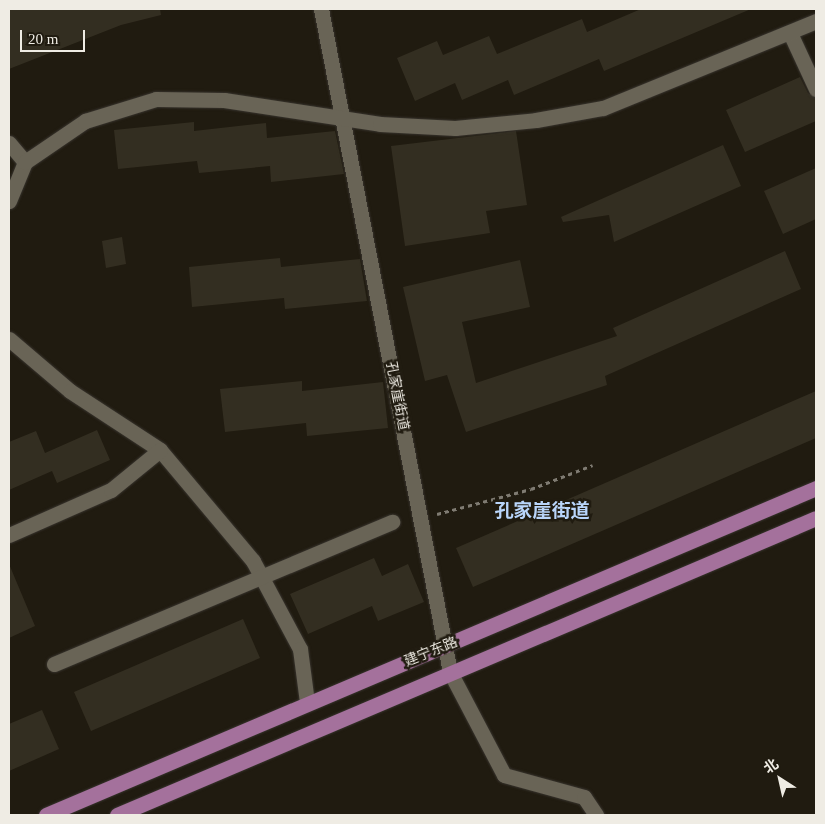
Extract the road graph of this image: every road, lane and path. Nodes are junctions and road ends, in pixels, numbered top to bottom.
1 (321, 9) edge
2 (816, 21) edge
3 (790, 33) junction
4 (816, 89) edge
5 (344, 120) junction
6 (9, 143) edge
7 (25, 162) junction
8 (9, 201) edge
9 (9, 339) edge
10 (160, 450) junction
11 (593, 465) dead end
12 (816, 488) edge
13 (816, 518) edge
14 (420, 519) junction
15 (392, 522) dead end
16 (9, 535) edge
17 (261, 576) junction
18 (444, 647) junction
19 (54, 664) dead end
20 (450, 672) junction
21 (307, 702) junction
22 (46, 815) edge
23 (117, 815) edge
24 (596, 815) edge

1 - 5 street, 孔家崖街道
2 - 3 street
3 - 4 street
3 - 5 street
5 - 7 street
5 - 14 street, 孔家崖街道
6 - 7 street
7 - 8 street
9 - 10 street
10 - 16 street
10 - 17 street
11 - 14 path
12 - 18 main road, 建宁东路
13 - 20 main road, 建宁东路
14 - 18 street, 孔家崖街道
15 - 17 street
17 - 19 street
17 - 21 street
18 - 20 street, 孔家崖街道
18 - 21 main road, 建宁东路
20 - 23 main road, 建宁东路
20 - 24 street, 孔家崖街道
21 - 22 main road, 建宁东路

